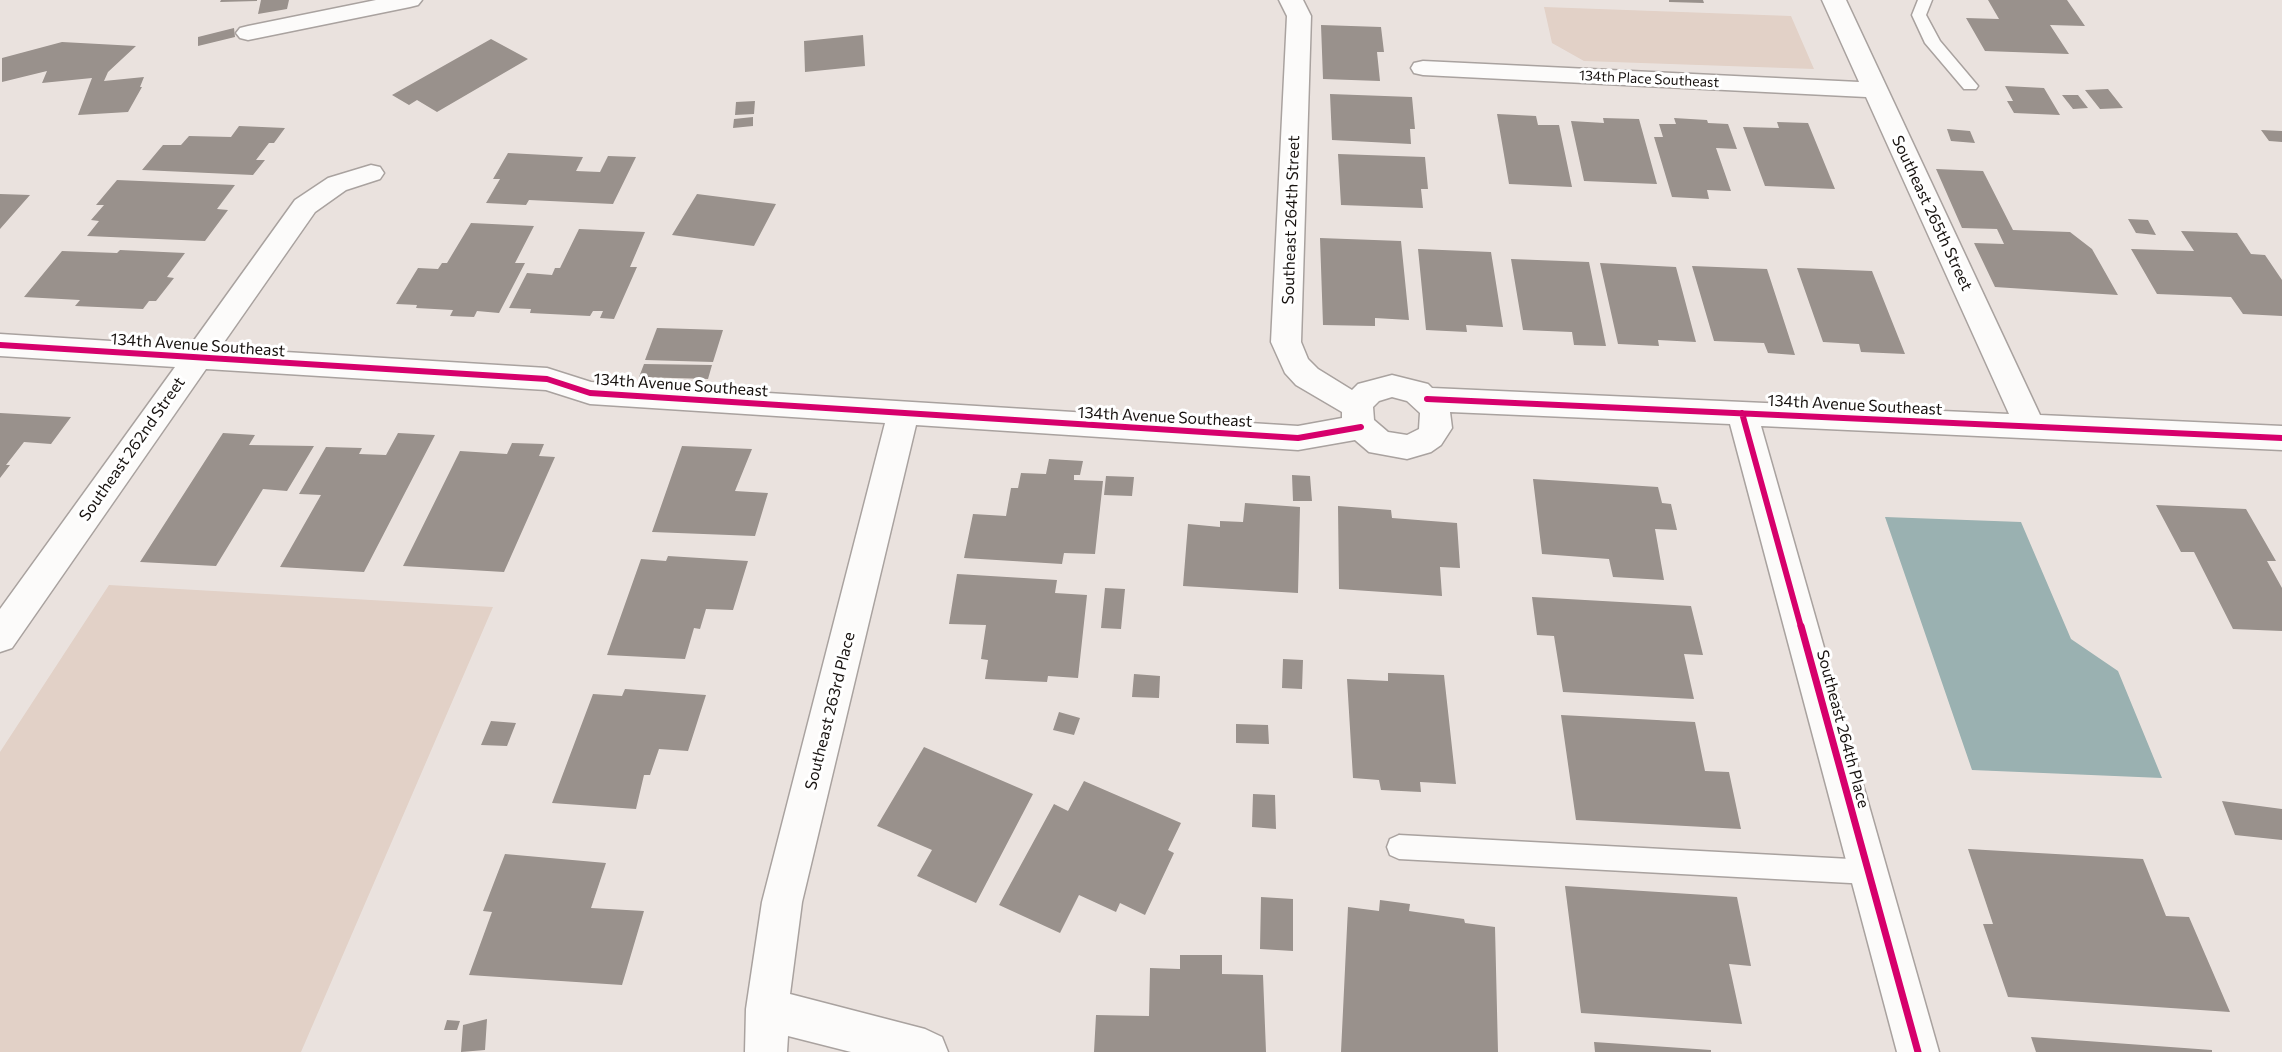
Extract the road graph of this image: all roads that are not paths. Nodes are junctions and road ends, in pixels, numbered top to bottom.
1 (410, 0) edge
2 (1291, 0) edge
3 (1834, 0) edge
4 (1925, 0) edge
5 (248, 33) dead end
6 (1423, 68) dead end
7 (1970, 86) dead end
8 (1876, 90) junction
9 (371, 172) dead end
10 (0, 345) edge
11 (195, 358) junction
12 (1427, 399) junction
13 (1742, 413) junction
14 (903, 415) junction
15 (1359, 417) junction
16 (2030, 426) junction
17 (2282, 438) edge
18 (0, 636) edge
19 (1399, 847) dead end
20 (1869, 872) junction
21 (766, 1009) junction
22 (766, 1052) edge
23 (927, 1052) edge
24 (1918, 1052) edge

1 - 5 street
2 - 15 street, Southeast 264th Street
3 - 8 street, Southeast 265th Street
4 - 7 lane
6 - 8 street, 134th Place Southeast
8 - 16 street, Southeast 265th Street
9 - 11 street, Southeast 262nd Street
10 - 11 street, 134th Avenue Southeast
11 - 14 street, 134th Avenue Southeast
11 - 18 street, Southeast 262nd Street
12 - 13 street, 134th Avenue Southeast
12 - 15 street, 134th Avenue Southeast
12 - 15 street
13 - 16 street, 134th Avenue Southeast
13 - 20 street, Southeast 264th Place
14 - 15 street, 134th Avenue Southeast
14 - 21 street, Southeast 263rd Place
16 - 17 street, 134th Avenue Southeast
19 - 20 lane
20 - 24 street, Southeast 264th Place
21 - 22 street, Southeast 263rd Place
21 - 23 street

